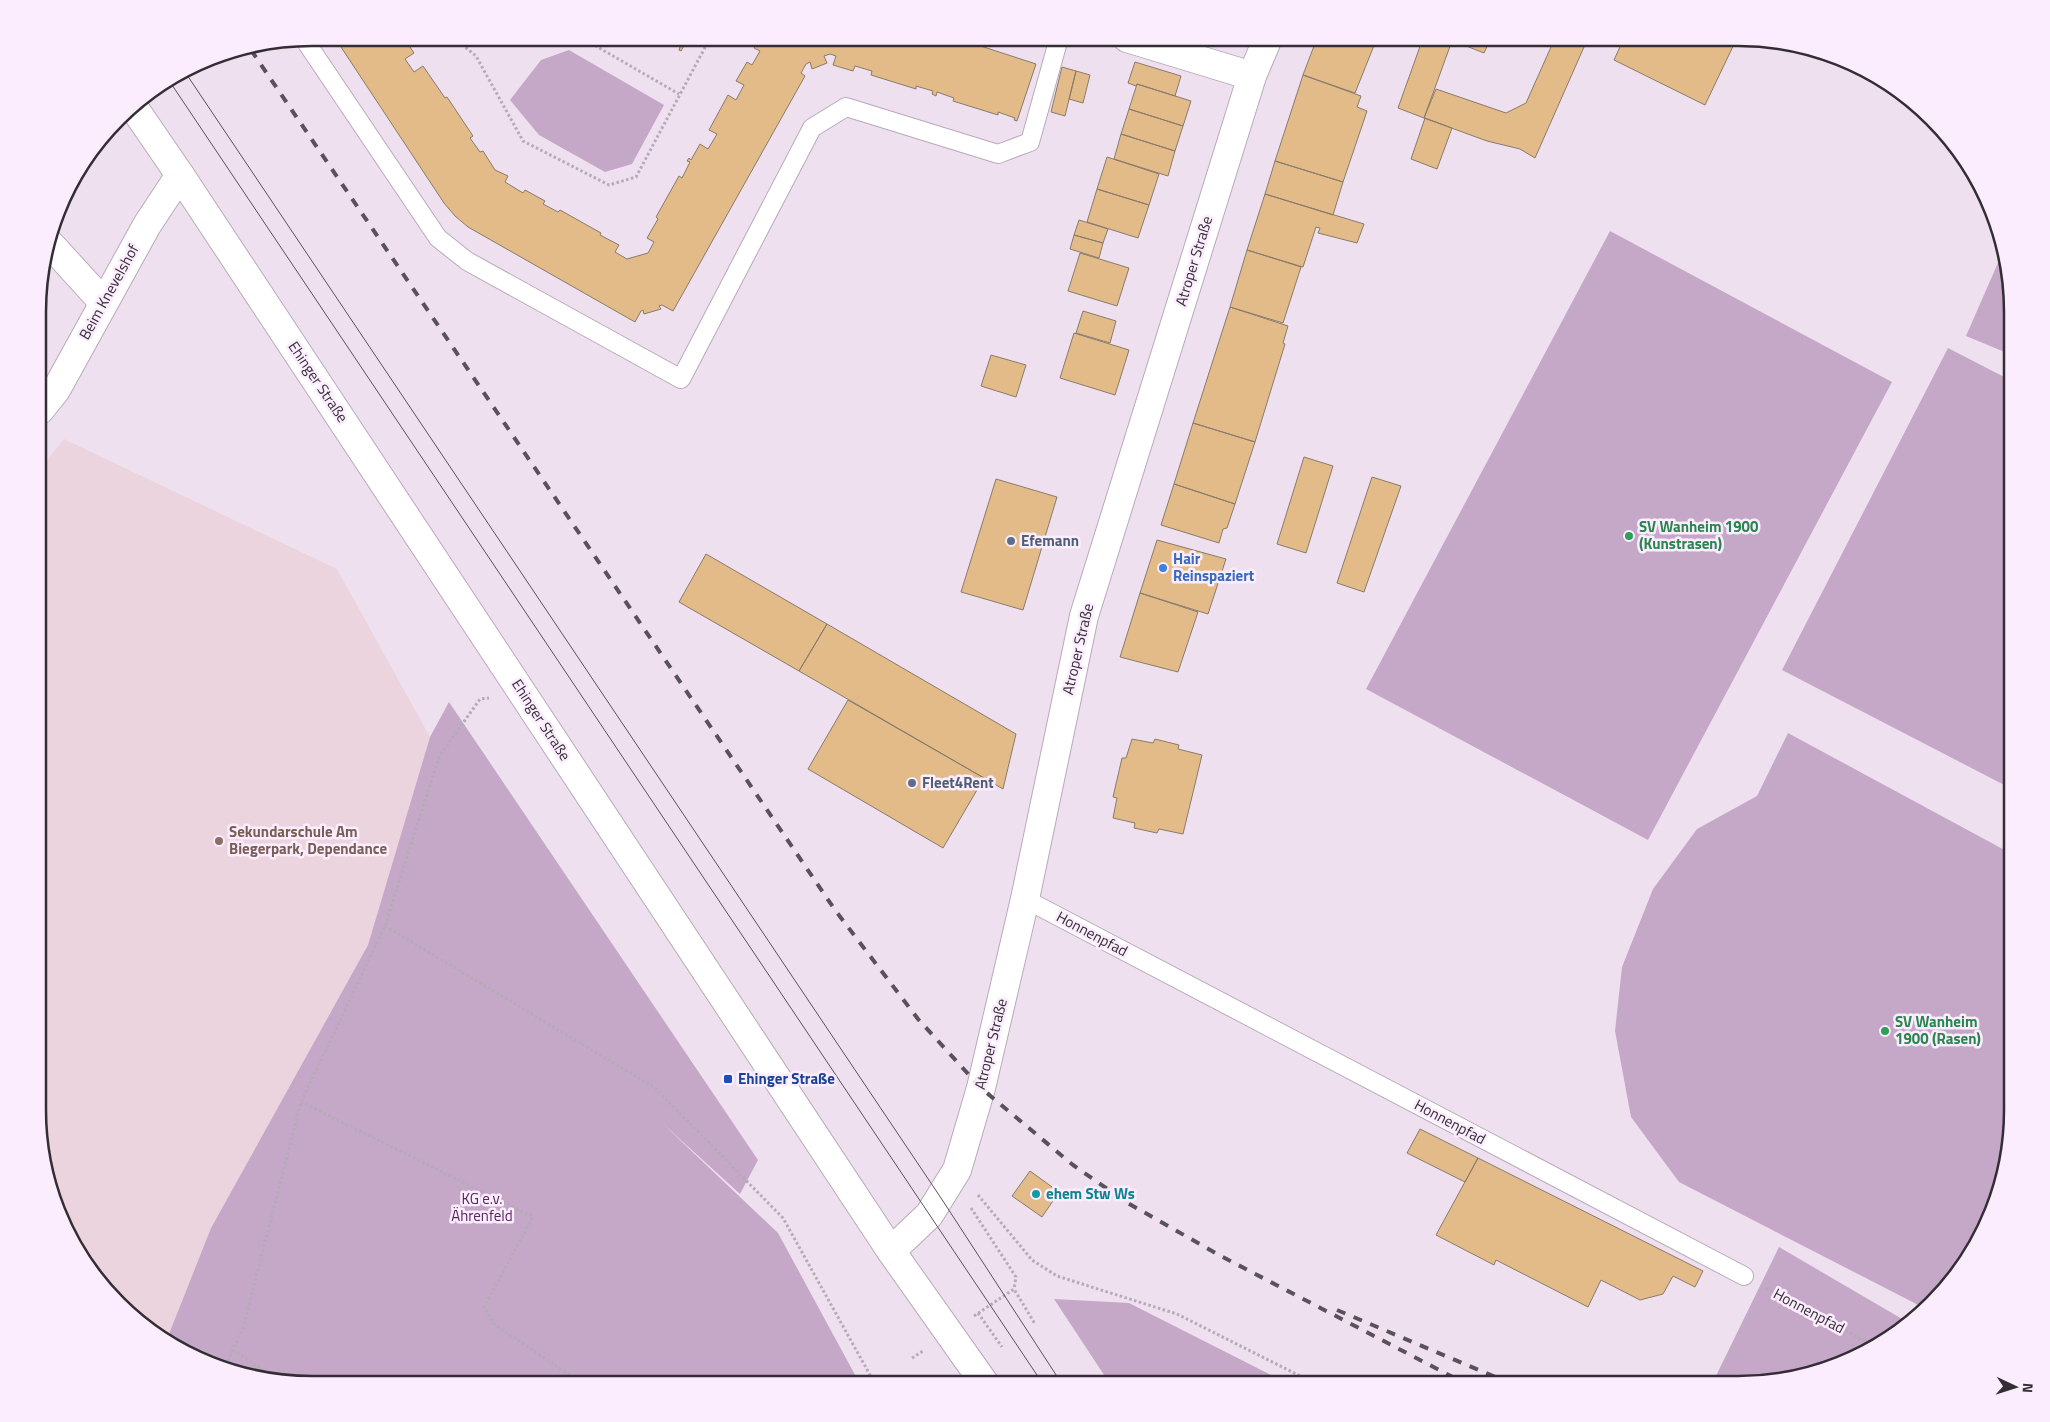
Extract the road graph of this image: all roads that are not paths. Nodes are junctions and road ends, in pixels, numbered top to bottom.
1 (309, 46) edge
2 (1057, 46) edge
3 (1153, 46) edge
4 (1265, 46) edge
5 (1252, 76) junction
6 (137, 112) edge
7 (180, 175) junction
8 (54, 248) edge
9 (103, 302) junction
10 (46, 402) edge
11 (1025, 899) junction
12 (891, 1251) junction
13 (1744, 1276) road end
14 (979, 1376) edge

1 - 2 lane
3 - 5 street
4 - 5 street, Atroper Straße
5 - 11 street, Atroper Straße
6 - 7 street, Ehinger Straße
7 - 9 street, Beim Knevelshof
7 - 12 street, Ehinger Straße
8 - 9 street
9 - 10 street, Beim Knevelshof
11 - 12 street, Atroper Straße
11 - 13 lane, Honnenpfad
12 - 14 street, Ehinger Straße

